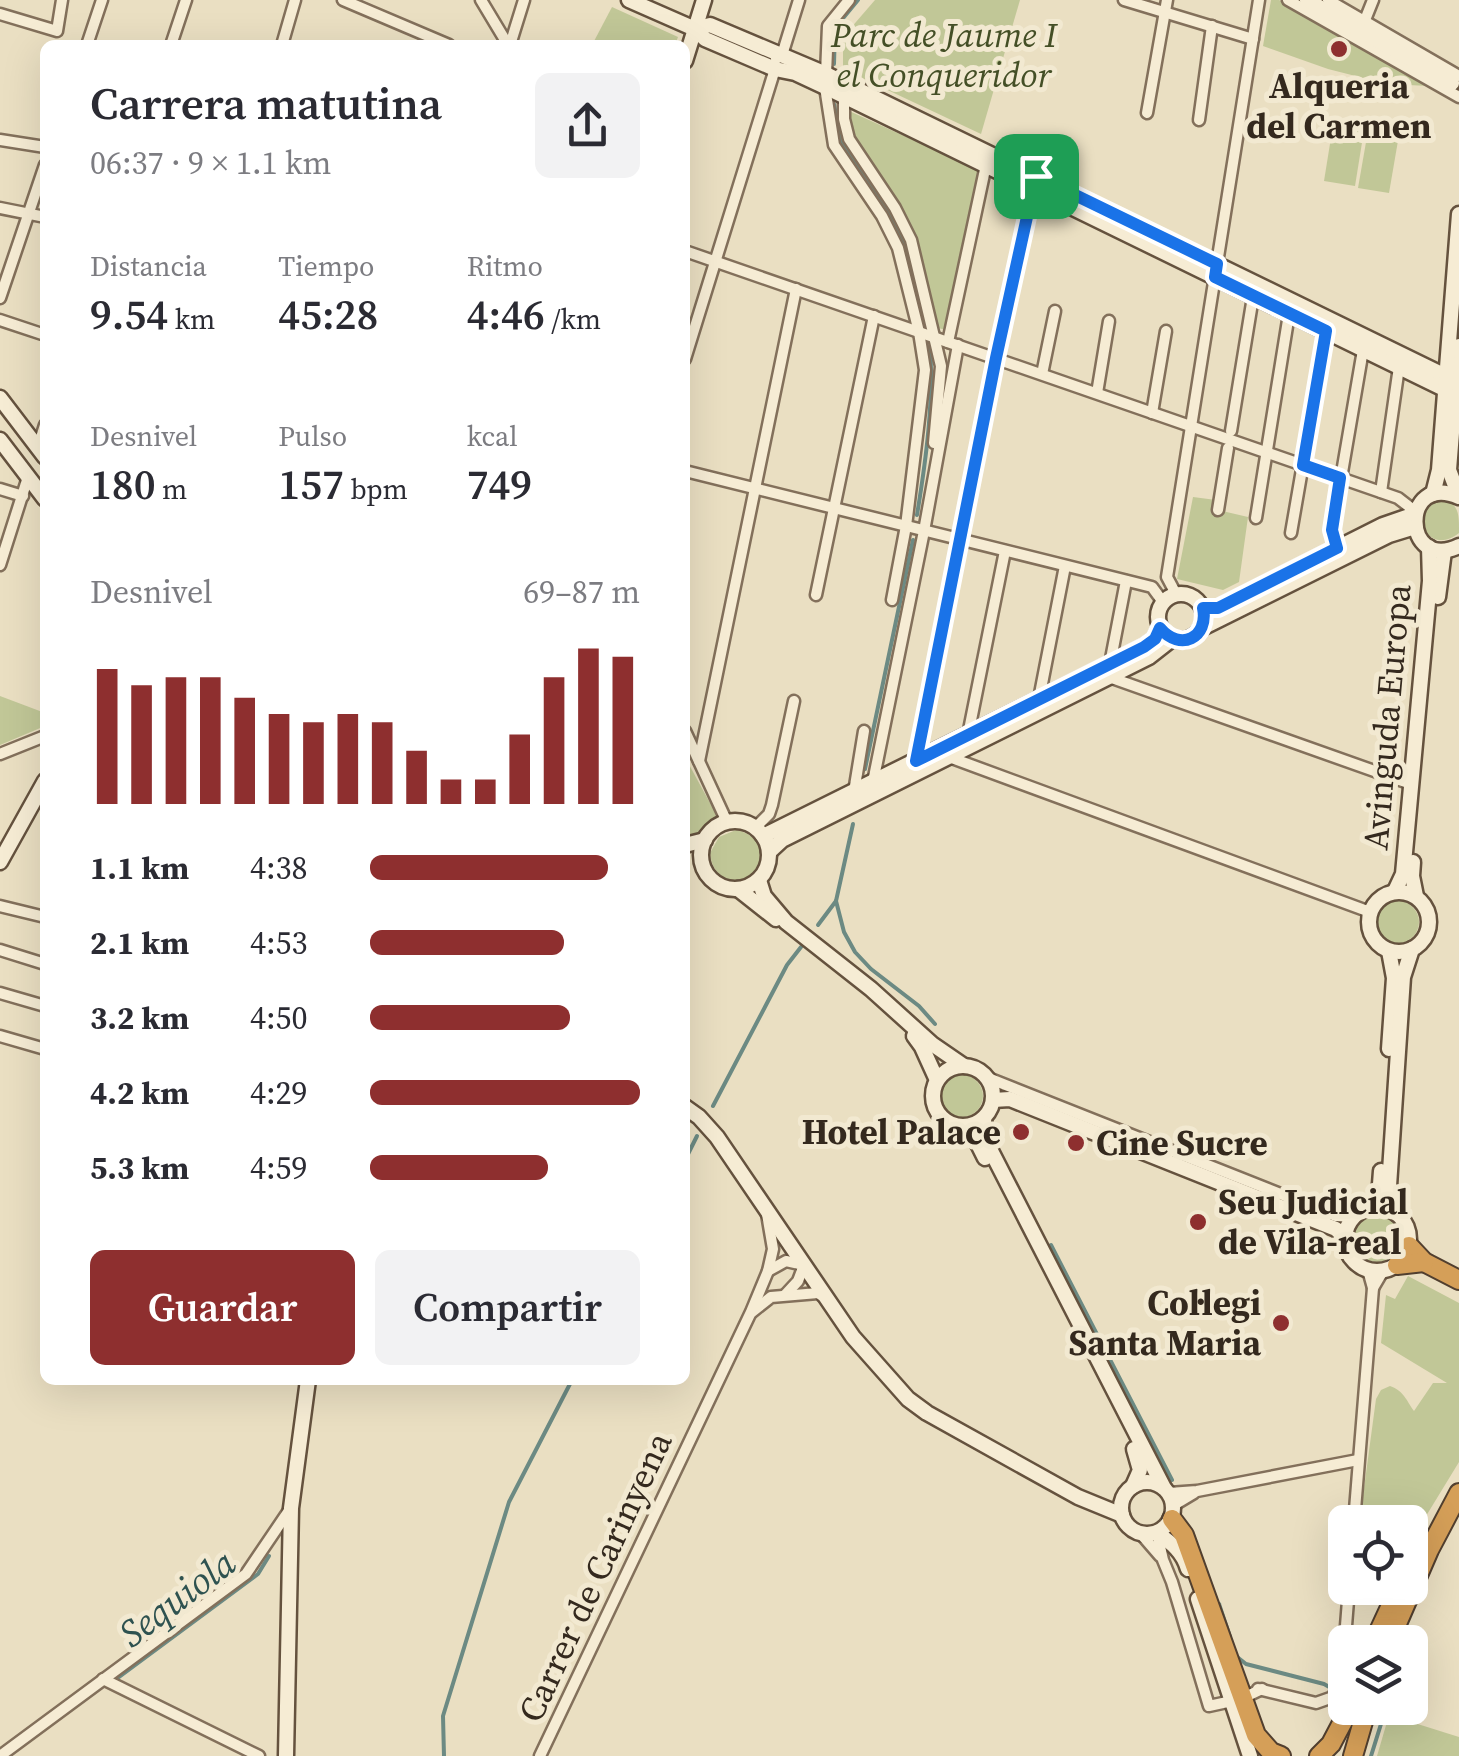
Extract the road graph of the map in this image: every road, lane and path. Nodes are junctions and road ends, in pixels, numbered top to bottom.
1 (62, 0) edge
2 (102, 0) edge
3 (186, 0) edge
4 (295, 0) edge
5 (344, 0) edge
6 (378, 0) edge
7 (481, 0) edge
8 (524, 0) edge
9 (629, 0) edge
10 (704, 0) edge
11 (799, 0) edge
12 (849, 0) edge
13 (1124, 0) edge
14 (1259, 0) edge
15 (1328, 0) edge
16 (1373, 0) edge
17 (1294, 1) edge
18 (1166, 6) edge
19 (374, 13) junction
20 (0, 14) edge
21 (1365, 20) junction
22 (1212, 26) junction
23 (695, 29) junction
24 (840, 34) dead end
25 (1253, 39) junction
26 (88, 40) edge
27 (173, 40) edge
28 (283, 40) edge
29 (420, 40) edge
30 (506, 40) edge
31 (511, 40) edge
32 (690, 45) edge
33 (828, 46) junction
34 (778, 62) junction
35 (826, 80) junction
36 (1457, 86) edge
37 (844, 96) junction
38 (1147, 114) dead end
39 (1199, 120) dead end
40 (0, 140) edge
41 (40, 145) edge
42 (986, 165) junction
43 (40, 181) edge
44 (1035, 182) junction
45 (0, 208) edge
46 (29, 214) junction
47 (1459, 214) edge
48 (40, 216) edge
49 (690, 253) edge
50 (716, 261) junction
51 (1216, 271) junction
52 (796, 289) junction
53 (0, 298) edge
54 (1252, 304) dead end
55 (1055, 311) dead end
56 (1289, 314) junction
57 (874, 316) junction
58 (0, 320) edge
59 (1109, 321) dead end
60 (1326, 331) junction
61 (919, 332) junction
62 (1166, 332) dead end
63 (40, 333) edge
64 (948, 342) junction
65 (690, 343) edge
66 (1459, 346) edge
67 (1363, 350) junction
68 (996, 358) junction
69 (1398, 367) junction
70 (1042, 374) junction
71 (1450, 382) junction
72 (1097, 394) junction
73 (0, 398) edge
74 (1152, 412) junction
75 (1191, 426) junction
76 (1231, 431) dead end
77 (0, 440) edge
78 (1228, 448) dead end
79 (40, 451) edge
80 (1266, 452) junction
81 (1303, 465) junction
82 (690, 472) edge
83 (28, 477) junction
84 (1340, 478) junction
85 (754, 488) junction
86 (0, 489) edge
87 (1382, 492) junction
88 (40, 493) edge
89 (1433, 494) junction
90 (23, 496) junction
91 (1459, 496) edge
92 (834, 508) junction
93 (1218, 510) dead end
94 (928, 514) junction
95 (1256, 518) dead end
96 (1415, 518) junction
97 (906, 526) junction
98 (924, 531) junction
99 (1291, 534) dead end
100 (962, 540) junction
101 (1337, 548) junction
102 (1444, 548) edge
103 (1005, 551) junction
104 (0, 566) edge
105 (1065, 566) junction
106 (1167, 577) junction
107 (1126, 581) junction
108 (1152, 587) junction
109 (816, 595) dead end
110 (1170, 598) junction
111 (892, 600) dead end
112 (1203, 608) junction
113 (1160, 628) junction
114 (1202, 628) junction
115 (1172, 639) junction
116 (1132, 665) junction
117 (1110, 670) junction
118 (1137, 687) junction
119 (1039, 699) junction
120 (794, 701) dead end
121 (864, 731) dead end
122 (40, 738) edge
123 (974, 738) junction
124 (690, 742) edge
125 (0, 754) edge
126 (950, 757) junction
127 (699, 761) junction
128 (916, 761) junction
129 (988, 770) junction
130 (873, 782) junction
131 (1411, 784) junction
132 (40, 790) edge
133 (854, 792) junction
134 (727, 822) junction
135 (759, 832) junction
136 (705, 840) junction
137 (690, 844) edge
138 (769, 852) junction
139 (690, 860) edge
140 (0, 862) edge
141 (703, 866) junction
142 (759, 880) junction
143 (738, 889) junction
144 (1395, 891) junction
145 (1416, 896) junction
146 (0, 906) edge
147 (1370, 912) junction
148 (40, 916) edge
149 (786, 922) junction
150 (1412, 949) junction
151 (0, 950) edge
152 (1388, 951) junction
153 (40, 962) edge
154 (0, 993) edge
155 (40, 1005) edge
156 (900, 1016) junction
157 (0, 1036) edge
158 (40, 1048) edge
159 (964, 1066) junction
160 (988, 1078) junction
161 (937, 1080) junction
162 (993, 1100) junction
163 (690, 1111) edge
164 (984, 1118) junction
165 (962, 1127) junction
166 (1373, 1208) junction
167 (766, 1210) junction
168 (1396, 1213) junction
169 (1354, 1217) junction
170 (1346, 1238) junction
171 (1409, 1246) junction
172 (1424, 1262) junction
173 (804, 1265) junction
174 (1382, 1269) junction
175 (768, 1270) junction
176 (1459, 1280) edge
177 (785, 1296) junction
178 (827, 1298) junction
179 (751, 1312) junction
180 (307, 1385) edge
181 (1358, 1460) junction
182 (1459, 1474) edge
183 (1133, 1486) junction
184 (1459, 1493) edge
185 (1170, 1501) junction
186 (1355, 1505) edge
187 (290, 1508) junction
188 (1122, 1508) junction
189 (1428, 1531) edge
190 (1152, 1533) junction
191 (1348, 1605) edge
192 (1396, 1625) edge
193 (104, 1679) junction
194 (1236, 1695) junction
195 (1342, 1725) edge
196 (1348, 1725) edge
197 (1362, 1725) edge
198 (0, 1756) edge
199 (258, 1756) edge
200 (286, 1756) edge
201 (540, 1756) edge
202 (1250, 1756) edge
203 (1281, 1756) edge
204 (1319, 1756) edge
205 (1342, 1756) edge
206 (1353, 1756) edge

1 - 20 street
2 - 26 street
3 - 27 street
4 - 28 street
5 - 19 street
6 - 19 street
7 - 30 street
8 - 31 street
9 - 23 main road
10 - 23 main road
11 - 34 street
12 - 33 street
13 - 18 street
14 - 25 street
15 - 21 street
16 - 21 street
17 - 36 main road
18 - 22 street
18 - 38 street
19 - 29 street
21 - 36 street
22 - 25 street
22 - 39 street
23 - 32 main road
23 - 34 main road
23 - 34 main road
24 - 33 street
25 - 51 street
33 - 35 street
34 - 35 main road
34 - 50 street
35 - 37 main road
35 - 44 main road
35 - 61 street
37 - 42 main road
37 - 64 street
40 - 41 street
42 - 44 main road
42 - 64 street
43 - 46 street
44 - 51 main road
44 - 68 street
45 - 46 street
46 - 48 street
46 - 53 street
47 - 71 main road
49 - 50 street
50 - 52 street
50 - 65 street
51 - 56 main road
51 - 71 main road
51 - 75 street
52 - 57 street
52 - 85 street
54 - 76 street
55 - 70 street
56 - 60 main road
56 - 80 street
57 - 61 street
57 - 92 street
58 - 63 street
59 - 72 street
60 - 67 main road
60 - 81 street
61 - 64 street
61 - 97 street
62 - 74 street
64 - 68 street
64 - 94 street
64 - 94 street
66 - 71 main road
67 - 69 main road
67 - 84 street
68 - 70 street
68 - 100 street
69 - 71 main road
69 - 87 street
70 - 72 street
71 - 89 main road
71 - 91 main road
72 - 74 street
73 - 79 main road
74 - 75 street
75 - 80 street
75 - 106 street
77 - 83 main road
78 - 93 street
80 - 81 street
80 - 95 street
81 - 84 street
81 - 99 street
82 - 85 street
83 - 88 main road
83 - 90 street
84 - 87 street
84 - 101 street
85 - 92 street
85 - 127 street
86 - 90 street
87 - 96 street
89 - 91 main road
89 - 96 main road
90 - 104 street
92 - 97 street
92 - 109 street
94 - 98 street
96 - 101 main road
96 - 102 main road
96 - 114 main road
97 - 98 street
97 - 111 street
98 - 100 street
98 - 130 street
100 - 103 street
100 - 128 street
101 - 112 main road
102 - 131 main road, Avinguda Europa
102 - 145 main road, Avinguda Europa
103 - 105 street
103 - 123 street
105 - 107 street
105 - 119 street
106 - 108 street
106 - 110 street
107 - 108 street
107 - 117 street
108 - 110 street
110 - 112 main road
110 - 113 main road
112 - 114 main road
113 - 115 main road
113 - 117 main road
114 - 115 main road
115 - 116 main road
116 - 117 main road
116 - 118 street
117 - 118 street
117 - 119 main road
117 - 123 main road
118 - 131 street
119 - 123 main road
120 - 135 street
121 - 133 street
122 - 125 street
123 - 126 main road
123 - 128 main road
123 - 129 street
124 - 127 street
126 - 129 street
126 - 138 main road
127 - 134 street
128 - 130 main road
129 - 147 street
130 - 133 main road
131 - 144 main road, Avinguda Europa
132 - 140 main road
133 - 135 main road
134 - 135 main road
134 - 136 main road
135 - 138 main road
136 - 137 main road
136 - 141 main road
138 - 142 main road
139 - 141 main road
141 - 143 main road
142 - 143 main road
142 - 149 main road
143 - 149 main road
144 - 145 main road
144 - 147 main road
145 - 150 main road
146 - 148 street
147 - 152 main road
149 - 156 main road
150 - 152 main road
150 - 168 main road
151 - 153 street
152 - 166 main road
154 - 155 street
156 - 159 main road
156 - 161 main road
157 - 158 street
159 - 160 main road
159 - 161 main road
160 - 162 main road
160 - 169 street
161 - 165 main road
162 - 164 main road
162 - 170 main road
163 - 167 main road
164 - 165 main road
164 - 185 main road
165 - 183 main road
166 - 168 main road
166 - 169 main road
167 - 173 main road
167 - 175 street, Carrer de Carinyena
168 - 171 main road
169 - 170 main road
170 - 174 main road
171 - 172 highway
171 - 174 main road
172 - 174 highway
172 - 176 highway
173 - 175 street
173 - 177 street
173 - 178 main road
174 - 181 street
175 - 179 street, Carrer de Carinyena
177 - 178 street
177 - 179 street
178 - 188 main road
179 - 201 street, Carrer de Carinyena
180 - 187 main road
181 - 185 street
181 - 186 street
182 - 189 highway
183 - 185 main road
183 - 188 main road
184 - 192 highway
185 - 190 main road
185 - 194 highway
187 - 193 street
187 - 200 main road
188 - 190 main road
190 - 194 main road
190 - 194 street
191 - 194 street
193 - 198 street
193 - 199 street
194 - 202 main road
194 - 203 highway
195 - 204 highway
196 - 205 highway
197 - 206 highway

